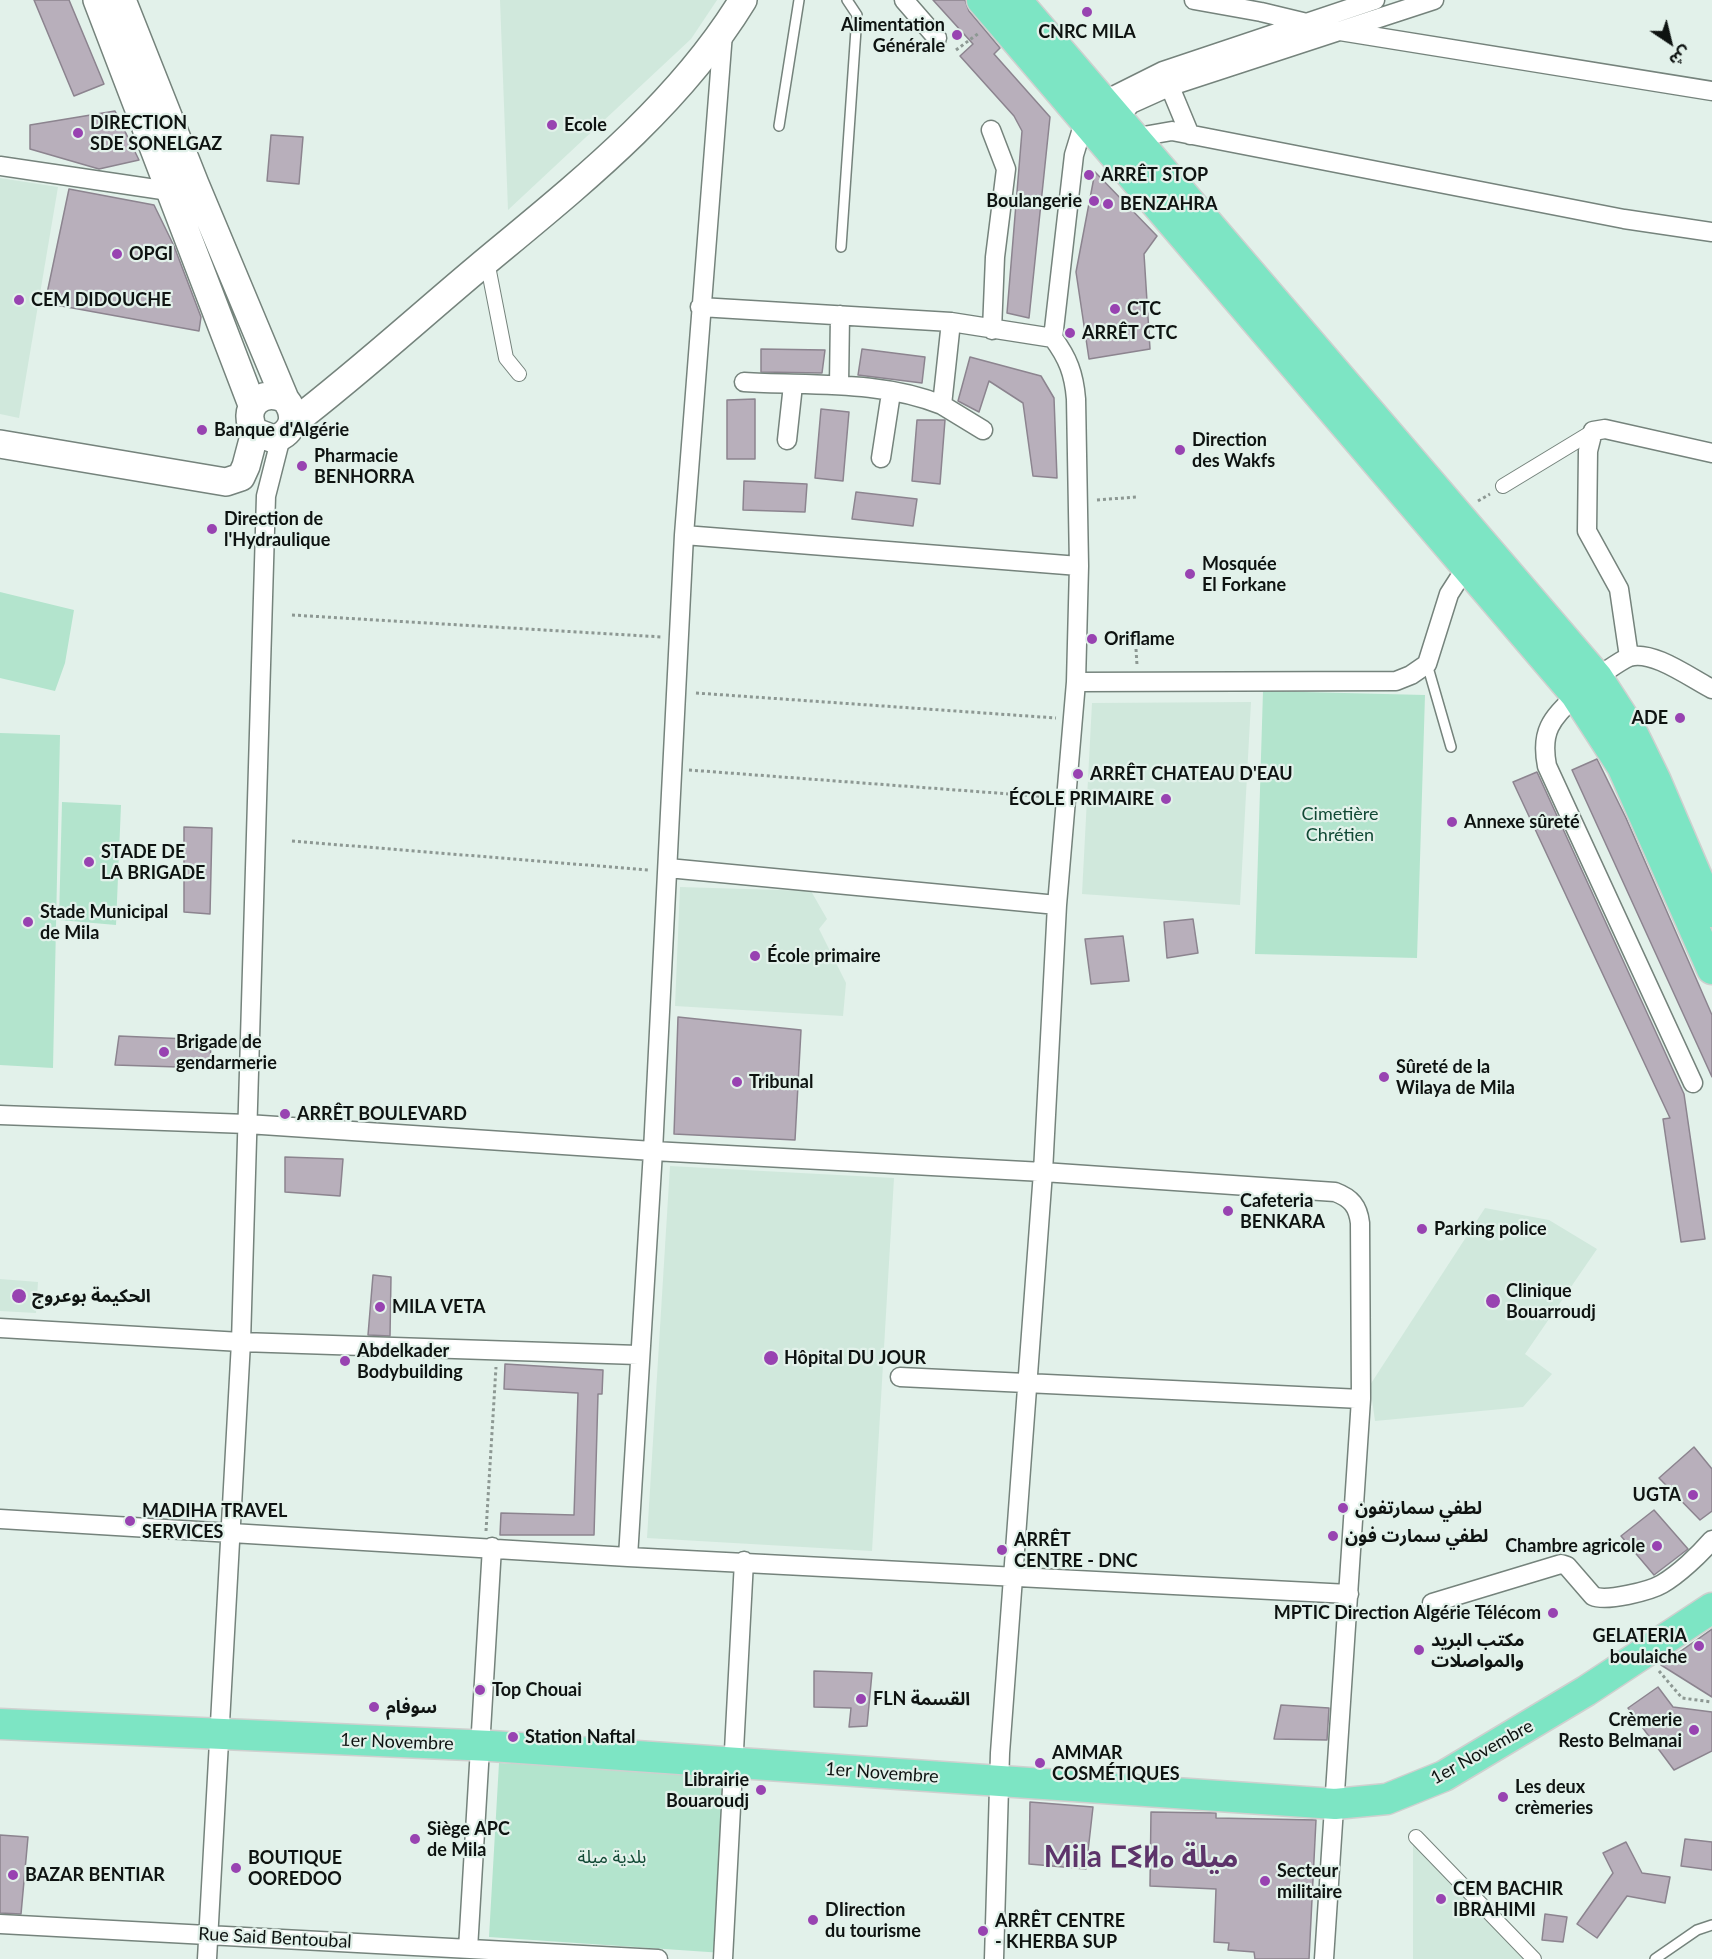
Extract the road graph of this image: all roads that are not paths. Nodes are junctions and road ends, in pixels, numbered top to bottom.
1 (97, 0) edge
2 (122, 0) edge
3 (743, 0) edge
4 (799, 0) edge
5 (847, 0) edge
6 (904, 0) edge
7 (1016, 0) edge
8 (1194, 0) edge
9 (1375, 0) edge
10 (1434, 0) edge
11 (985, 13) edge
12 (1303, 22) junction
13 (1340, 31) junction
14 (723, 33) junction
15 (938, 38) dead end
16 (1167, 78) junction
17 (1712, 91) edge
18 (1107, 123) junction
19 (779, 126) dead end
20 (991, 130) dead end
21 (1190, 135) junction
22 (0, 166) edge
23 (169, 191) junction
24 (1712, 232) edge
25 (841, 247) dead end
26 (487, 261) junction
27 (700, 307) junction
28 (840, 315) junction
29 (951, 322) junction
30 (992, 330) junction
31 (1053, 338) junction
32 (519, 374) dead end
33 (744, 382) dead end
34 (793, 385) junction
35 (839, 385) junction
36 (891, 393) junction
37 (942, 405) junction
38 (280, 419) junction
39 (983, 430) dead end
40 (1592, 432) junction
41 (787, 440) dead end
42 (0, 444) edge
43 (1712, 453) edge
44 (881, 458) dead end
45 (241, 477) junction
46 (1503, 486) dead end
47 (266, 496) junction
48 (684, 535) junction
49 (1079, 566) junction
50 (1467, 566) junction
51 (1629, 657) junction
52 (1427, 664) junction
53 (1076, 682) junction
54 (1587, 686) junction
55 (1712, 689) edge
56 (1451, 747) dead end
57 (668, 868) junction
58 (1057, 905) junction
59 (1712, 912) edge
60 (1712, 969) edge
61 (1693, 1083) dead end
62 (0, 1115) edge
63 (247, 1124) junction
64 (652, 1152) junction
65 (1043, 1172) junction
66 (0, 1328) edge
67 (241, 1342) junction
68 (638, 1355) junction
69 (900, 1377) dead end
70 (1027, 1383) junction
71 (1361, 1399) junction
72 (0, 1519) edge
73 (232, 1534) junction
74 (1712, 1540) edge
75 (488, 1546) junction
76 (628, 1557) junction
77 (744, 1561) junction
78 (1013, 1576) junction
79 (1349, 1594) junction
80 (1432, 1603) dead end
81 (1712, 1608) edge
82 (0, 1724) edge
83 (220, 1734) junction
84 (480, 1746) junction
85 (734, 1763) junction
86 (999, 1781) junction
87 (1335, 1804) junction
88 (1416, 1837) dead end
89 (0, 1924) edge
90 (1712, 1925) edge
91 (208, 1935) junction
92 (468, 1949) junction
93 (603, 1958) edge
94 (207, 1959) edge
95 (658, 1959) edge
96 (723, 1959) edge
97 (994, 1959) edge
98 (1324, 1959) edge
99 (1534, 1959) edge
100 (1655, 1959) edge

1 - 23 main road
2 - 38 main road
3 - 14 main road
4 - 19 lane
5 - 25 lane
6 - 15 street
7 - 18 main road
8 - 12 street
9 - 12 street
10 - 13 street
11 - 18 main road
12 - 13 street
12 - 16 street
13 - 16 street
13 - 17 street
14 - 26 main road
14 - 27 street
16 - 18 street
16 - 21 street
18 - 21 street
18 - 31 street
18 - 50 main road
18 - 54 main road
20 - 30 street
21 - 24 street
22 - 23 street
23 - 38 main road
26 - 32 street
26 - 38 main road
27 - 28 street
27 - 48 street
28 - 29 street
28 - 35 street
29 - 30 street
29 - 37 street
30 - 31 street
31 - 49 street
33 - 34 street
34 - 35 street
34 - 41 street
35 - 36 street
36 - 37 street
36 - 44 street
37 - 39 street
38 - 45 main road
38 - 47 street
40 - 43 street
40 - 46 street
40 - 51 street
42 - 45 main road
45 - 47 street
47 - 63 street
48 - 49 street
48 - 57 street
49 - 53 street
50 - 52 street
50 - 54 main road
51 - 54 street
51 - 55 street
52 - 53 street
52 - 56 lane
53 - 58 street
54 - 59 main road
54 - 60 main road
54 - 61 street
57 - 58 street
57 - 64 street
58 - 65 street
62 - 63 street
63 - 64 street
63 - 67 street
64 - 65 street
64 - 68 street
65 - 70 street
65 - 71 street
66 - 67 street
67 - 68 street
67 - 73 street
68 - 76 street
69 - 70 street
70 - 71 street
70 - 78 street
71 - 79 street
72 - 73 street
73 - 75 street
73 - 83 street
74 - 80 street
75 - 76 street
75 - 84 street
76 - 77 street
77 - 78 street
77 - 85 street
78 - 79 street
78 - 86 street
79 - 87 street
81 - 87 main road, 1er Novembre
82 - 83 main road, 1er Novembre
83 - 84 main road, 1er Novembre
83 - 91 street
84 - 85 main road, 1er Novembre
84 - 92 street
85 - 86 main road, 1er Novembre
85 - 96 street
86 - 87 main road, 1er Novembre
86 - 97 street
87 - 98 street
88 - 99 street
89 - 91 street, Rue Said Bentoubal
90 - 100 lane
91 - 92 street, Rue Said Bentoubal
91 - 94 street
92 - 93 street, Rue Said Bentoubal
93 - 95 street, Rue Said Bentoubal

